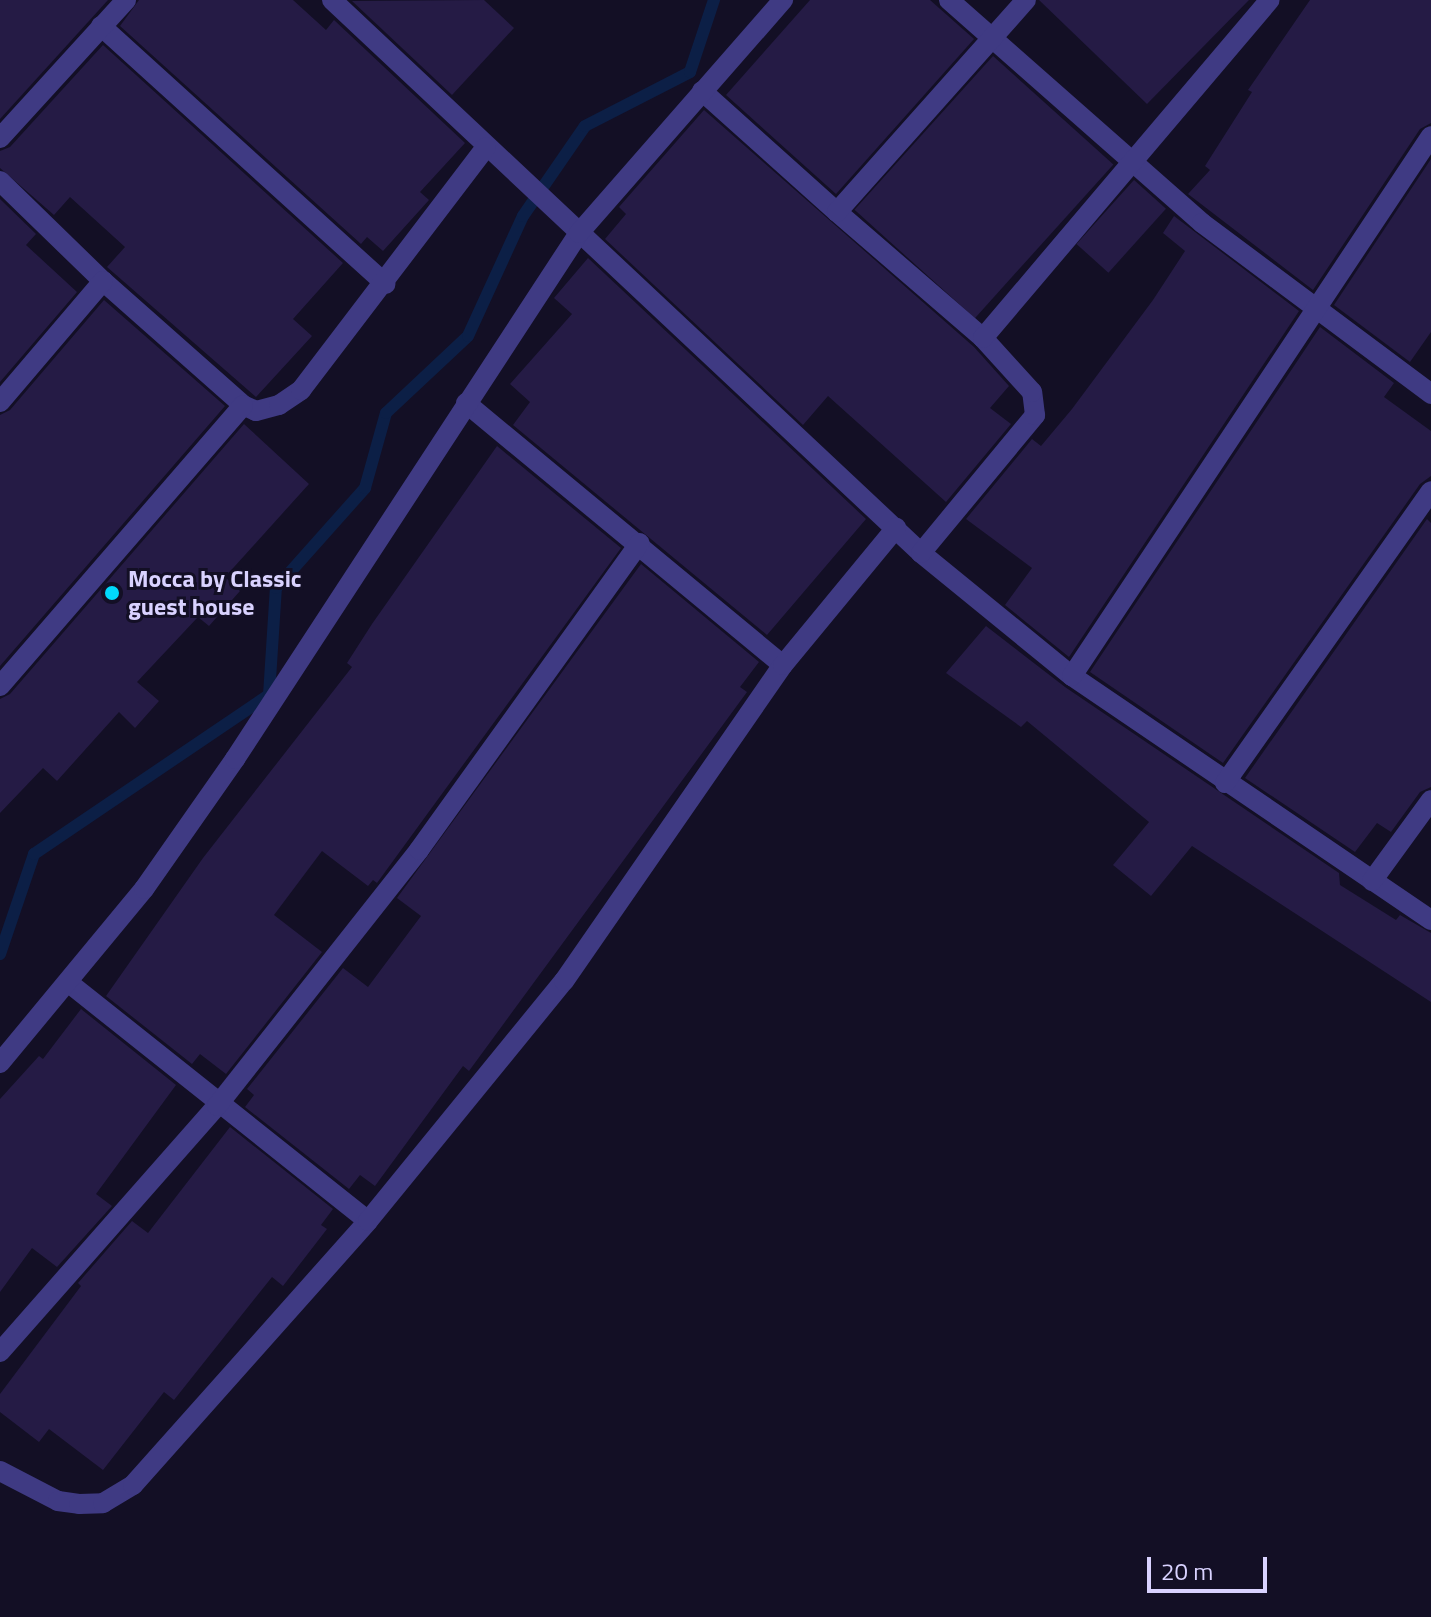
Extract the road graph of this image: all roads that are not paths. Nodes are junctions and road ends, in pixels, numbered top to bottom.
1 (126, 0) edge
2 (332, 0) edge
3 (783, 0) edge
4 (949, 0) edge
5 (1026, 0) edge
6 (1270, 0) edge
7 (101, 26) junction
8 (993, 39) junction
9 (702, 91) junction
10 (1431, 136) edge
11 (0, 138) edge
12 (492, 154) junction
13 (1135, 164) junction
14 (0, 181) edge
15 (837, 212) junction
16 (573, 229) junction
17 (103, 281) junction
18 (386, 284) junction
19 (1317, 313) junction
20 (983, 338) junction
21 (1431, 394) edge
22 (0, 402) edge
23 (466, 403) junction
24 (243, 405) junction
25 (1431, 491) edge
26 (896, 528) junction
27 (640, 543) junction
28 (921, 553) junction
29 (783, 665) junction
30 (1072, 676) junction
31 (0, 686) edge
32 (1225, 783) junction
33 (1431, 800) edge
34 (1372, 881) junction
35 (1431, 920) edge
36 (69, 983) junction
37 (0, 1063) edge
38 (217, 1106) junction
39 (368, 1221) junction
40 (0, 1352) edge
41 (0, 1471) edge

1 - 7 street
2 - 12 street
3 - 9 street
4 - 8 street
5 - 8 street
6 - 13 street
7 - 11 street
7 - 18 street
8 - 13 street
8 - 15 street
9 - 15 street
9 - 16 street
10 - 19 street
12 - 16 street
12 - 18 street
13 - 19 street
13 - 20 street
14 - 17 street
15 - 20 street
16 - 23 street
16 - 26 street
17 - 22 street
17 - 24 street
18 - 24 street
19 - 21 street
19 - 30 street
20 - 28 street
23 - 27 street
23 - 36 street
24 - 31 street
25 - 32 street
26 - 28 street
26 - 29 street
27 - 29 street
27 - 38 street
28 - 30 street
29 - 39 street
30 - 32 street
32 - 34 street
33 - 34 street
34 - 35 street
36 - 37 street
36 - 38 street
38 - 39 street
38 - 40 street
39 - 41 street

